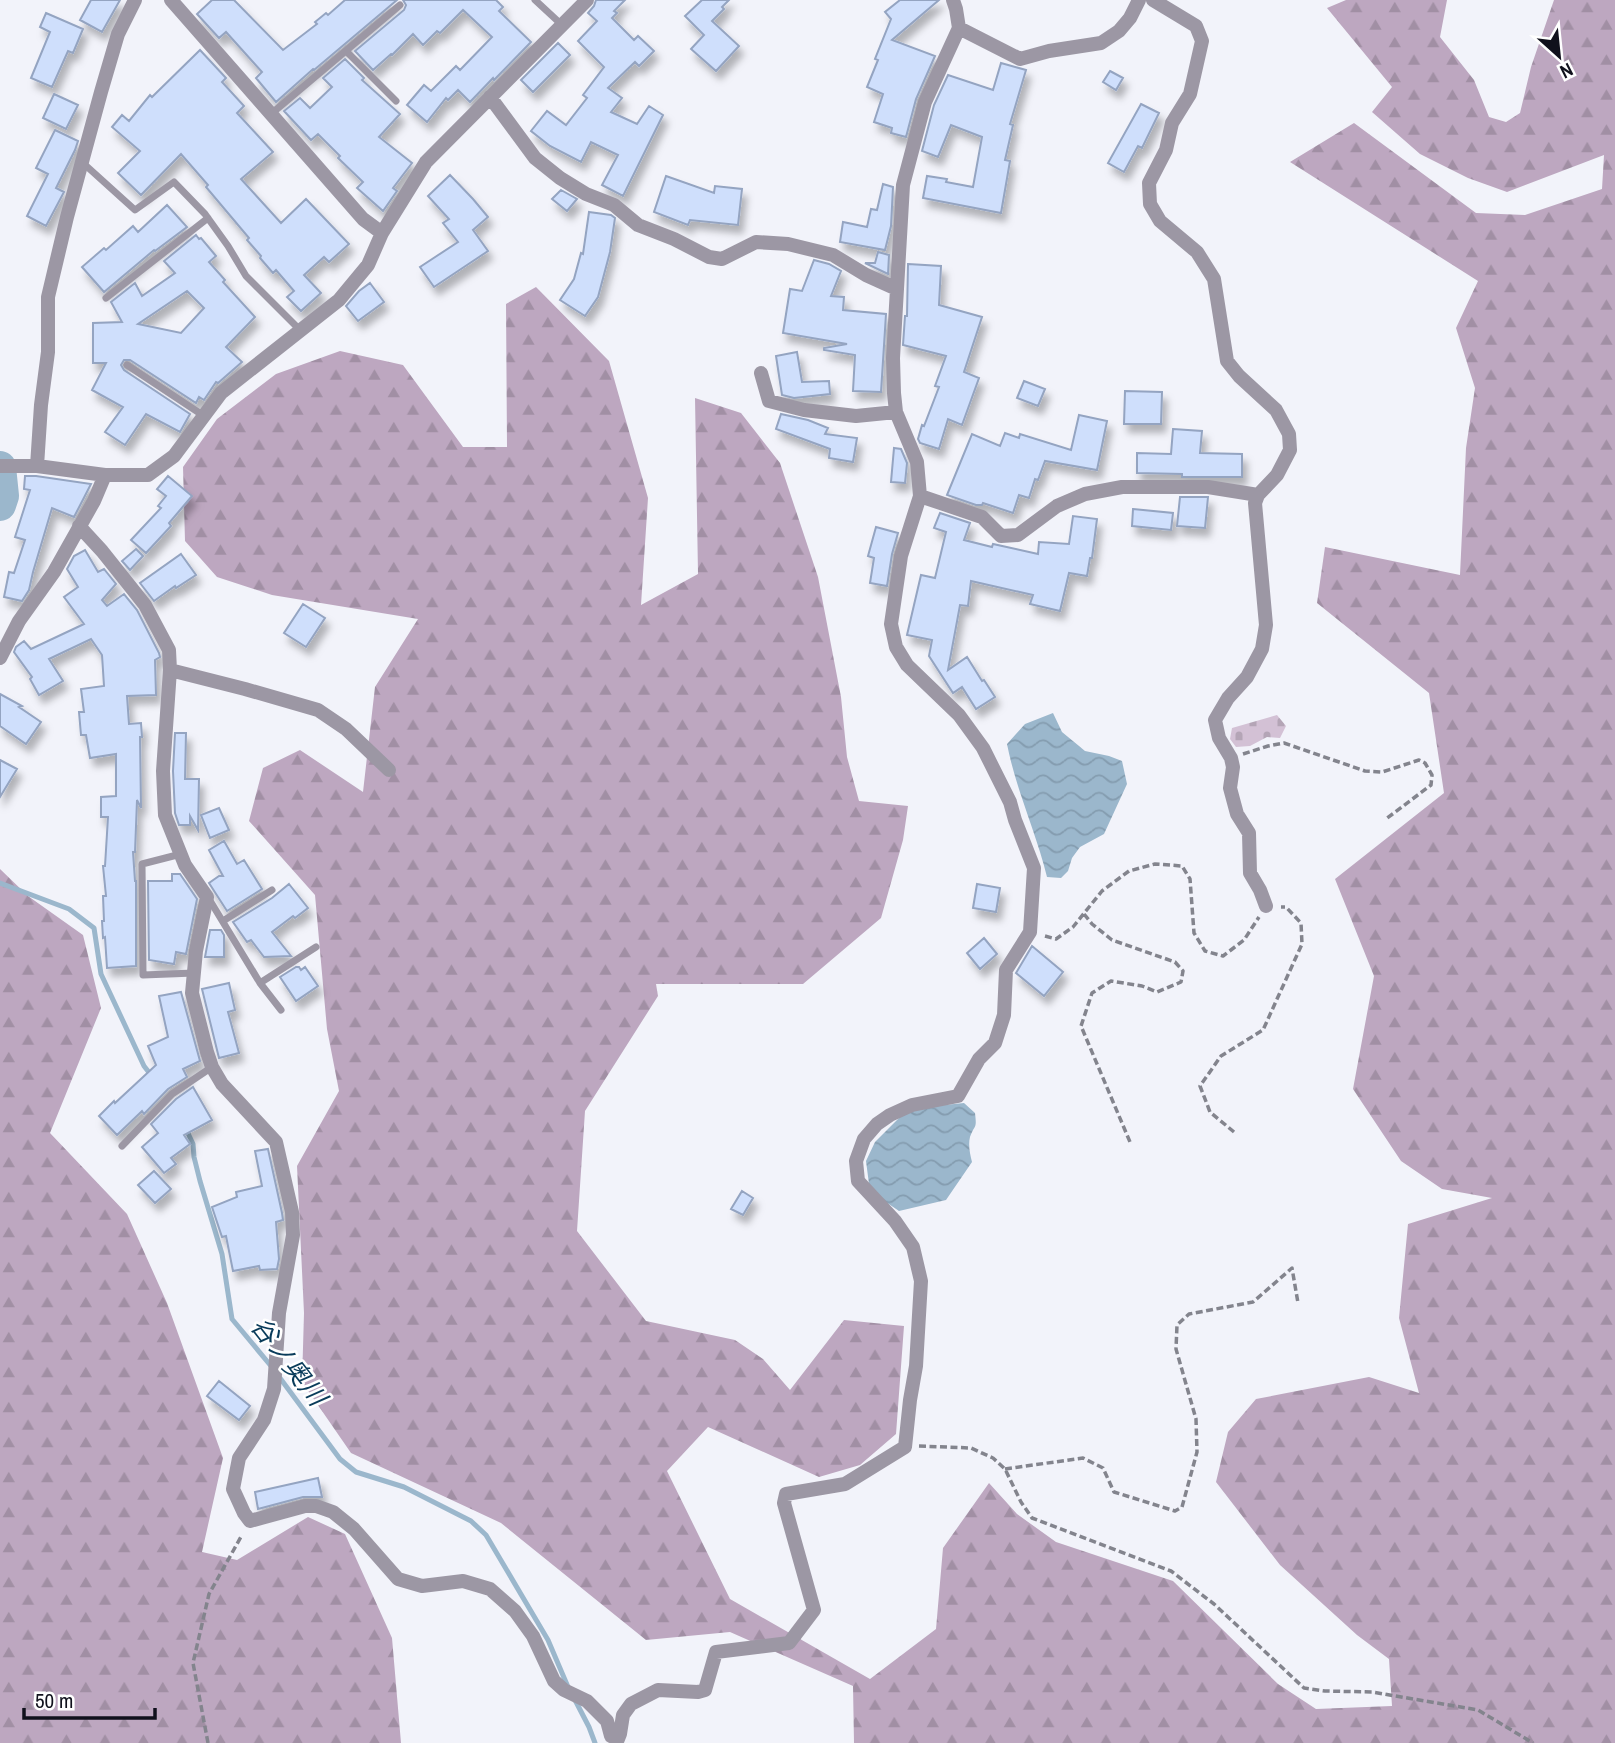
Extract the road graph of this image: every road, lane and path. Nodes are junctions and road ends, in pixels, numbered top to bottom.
1 (135, 0) edge
2 (171, 0) edge
3 (535, 0) edge
4 (587, 0) edge
5 (953, 0) edge
6 (1139, 0) edge
7 (1153, 0) edge
8 (400, 5) dead end
9 (562, 25) junction
10 (959, 28) junction
11 (346, 51) junction
12 (490, 97) junction
13 (396, 101) dead end
14 (271, 114) junction
15 (82, 162) junction
16 (208, 218) junction
17 (382, 233) junction
18 (897, 289) junction
19 (106, 298) dead end
20 (301, 330) junction
21 (127, 365) dead end
22 (761, 373) dead end
23 (896, 412) junction
24 (204, 416) junction
25 (0, 466) edge
26 (37, 466) junction
27 (105, 475) junction
28 (1258, 495) junction
29 (919, 496) junction
30 (79, 526) junction
31 (0, 658) edge
32 (170, 670) junction
33 (1231, 758) junction
34 (389, 770) dead end
35 (1386, 819) dead end
36 (181, 854) junction
37 (272, 890) dead end
38 (207, 897) junction
39 (1266, 906) junction
40 (1084, 914) junction
41 (223, 921) junction
42 (1030, 932) junction
43 (316, 947) dead end
44 (194, 973) junction
45 (260, 983) junction
46 (281, 1010) dead end
47 (212, 1067) junction
48 (1234, 1132) dead end
49 (1130, 1142) dead end
50 (122, 1146) dead end
51 (1298, 1303) dead end
52 (905, 1447) junction
53 (1005, 1469) junction
54 (250, 1521) junction
55 (208, 1743) edge
56 (1533, 1743) edge

1 - 15 street
2 - 14 street
3 - 9 lane
4 - 9 street
5 - 10 street
6 - 10 street
7 - 28 street
8 - 11 lane
9 - 12 street
10 - 18 street
11 - 13 lane
11 - 14 lane
12 - 17 street
12 - 18 street
14 - 17 street
15 - 16 lane
15 - 26 street
16 - 19 lane
16 - 20 lane
17 - 20 street
18 - 23 street
20 - 24 street
21 - 24 lane
22 - 23 street
23 - 29 street
24 - 27 street
25 - 26 street
26 - 27 street
27 - 30 street
28 - 29 street
28 - 33 street
29 - 42 street
30 - 31 street
30 - 32 street
32 - 34 street
32 - 36 street
33 - 35 path
33 - 39 street
36 - 38 street
36 - 44 lane
37 - 41 lane
38 - 41 lane
38 - 44 street
39 - 40 path
39 - 48 path
40 - 42 path
40 - 49 path
41 - 45 lane
42 - 52 street
43 - 45 lane
44 - 47 street
45 - 46 lane
47 - 50 lane
47 - 54 street
51 - 53 path
52 - 53 path
52 - 54 street
53 - 56 path
54 - 55 path

